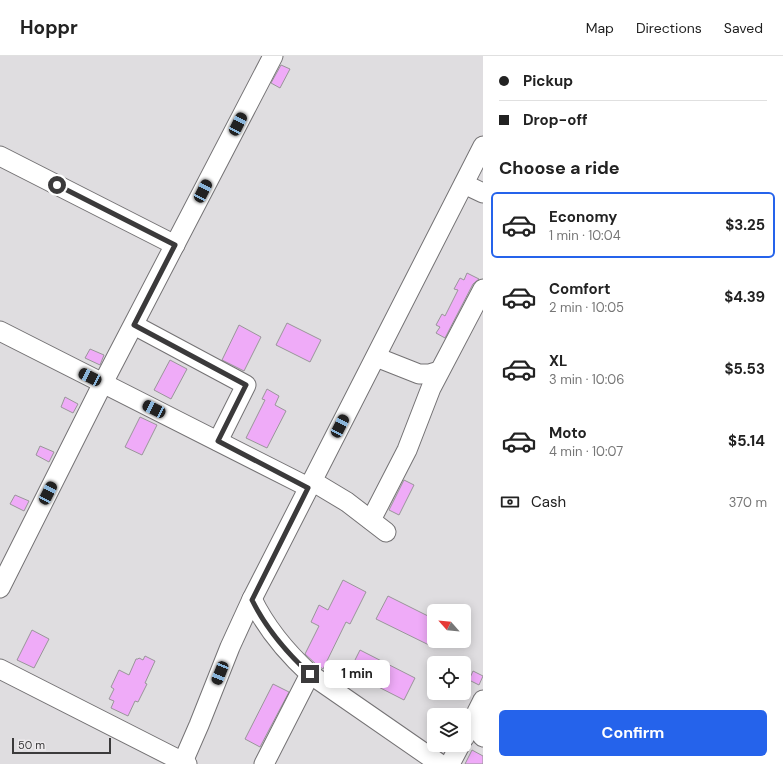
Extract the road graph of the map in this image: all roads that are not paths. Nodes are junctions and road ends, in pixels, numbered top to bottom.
1 (273, 56) edge
2 (483, 146) edge
3 (0, 156) edge
4 (464, 184) junction
5 (483, 194) edge
6 (175, 245) junction
7 (483, 289) edge
8 (134, 325) junction
9 (0, 331) edge
10 (376, 357) junction
11 (439, 371) junction
12 (103, 383) junction
13 (218, 441) junction
14 (310, 484) junction
15 (371, 520) junction
16 (386, 532) dead end
17 (0, 588) edge
18 (252, 600) junction
19 (0, 669) edge
20 (310, 674) junction
21 (483, 700) edge
22 (471, 724) edge
23 (471, 732) edge
24 (483, 738) edge
25 (456, 752) edge
26 (184, 763) edge
27 (264, 764) edge
28 (440, 764) edge
29 (450, 764) edge

1 - 6 street
2 - 4 street
3 - 6 street
4 - 5 street
4 - 10 street
6 - 8 street
7 - 11 street
8 - 12 street
8 - 13 street
9 - 12 street
10 - 11 street
10 - 14 street
11 - 15 street
12 - 13 street
12 - 17 street
13 - 14 street
14 - 15 street
14 - 18 street
15 - 16 street
18 - 20 street
18 - 26 street
19 - 26 street
20 - 27 street
20 - 28 street
21 - 22 street
23 - 24 street
25 - 29 street

